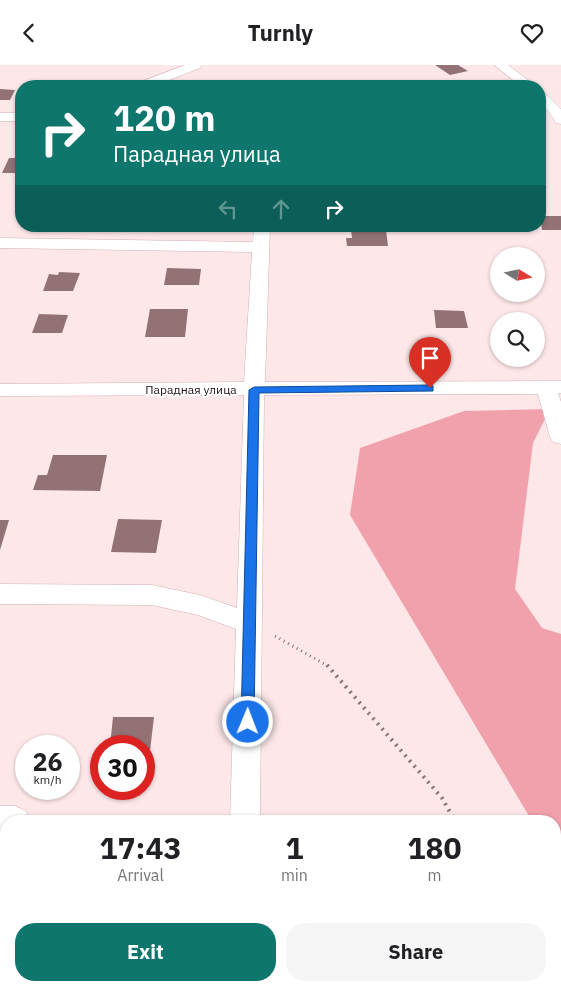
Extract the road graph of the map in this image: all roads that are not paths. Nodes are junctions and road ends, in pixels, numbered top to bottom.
1 (154, 65) edge
2 (196, 65) edge
3 (500, 65) edge
4 (172, 75) junction
5 (159, 80) edge
6 (180, 80) edge
7 (521, 80) edge
8 (546, 102) edge
9 (0, 117) edge
10 (15, 117) edge
11 (561, 120) edge
12 (262, 237) edge
13 (0, 243) edge
14 (554, 387) edge
15 (0, 390) edge
16 (254, 390) junction
17 (561, 437) edge
18 (0, 594) edge
19 (250, 623) junction
20 (245, 815) edge

1 - 4 street
2 - 4 street
3 - 7 street
4 - 5 street
4 - 6 street
8 - 11 street
9 - 10 street
12 - 13 street
12 - 16 street
14 - 16 street, Парадная улица
14 - 17 street
15 - 16 street, Парадная улица
16 - 19 street
18 - 19 street
19 - 20 street

